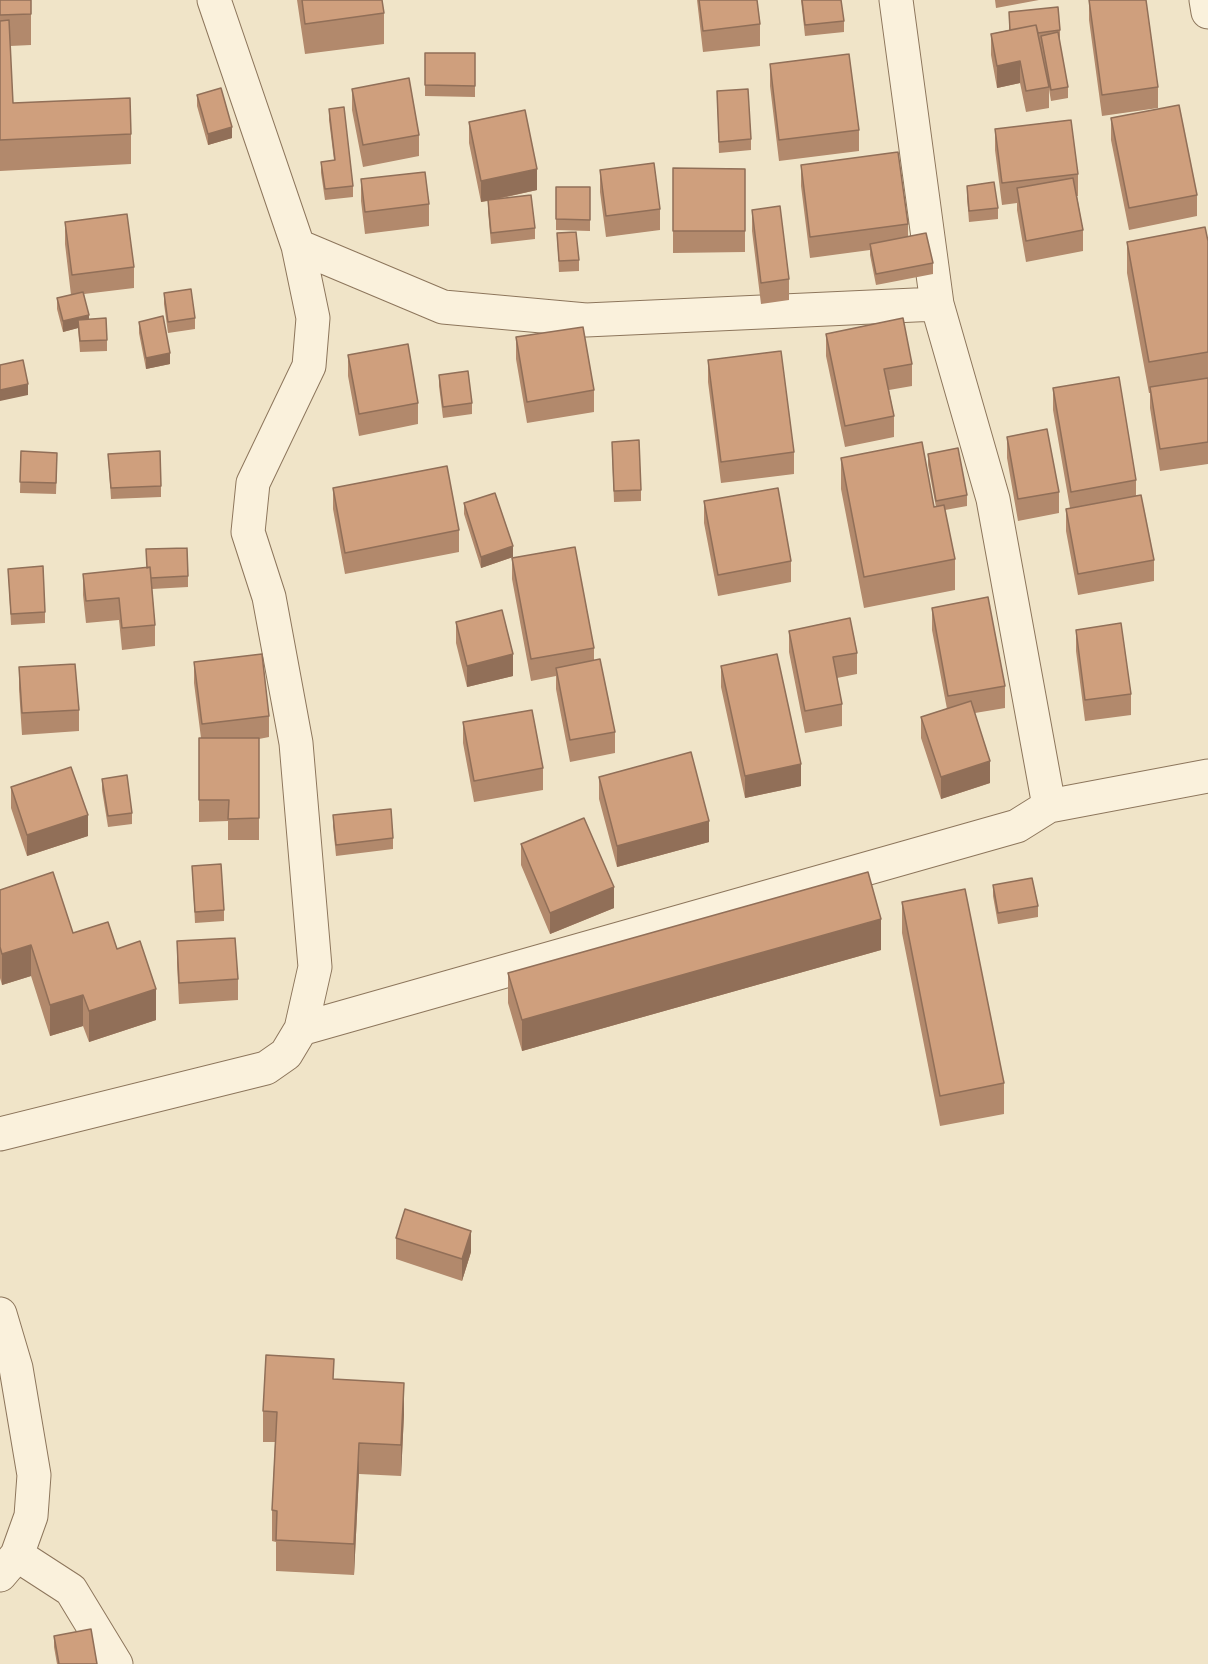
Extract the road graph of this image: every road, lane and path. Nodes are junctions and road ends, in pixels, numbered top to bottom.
1 (214, 0) edge
2 (896, 0) edge
3 (1206, 0) edge
4 (1208, 12) edge
5 (298, 246) junction
6 (937, 304) junction
7 (1208, 776) edge
8 (1049, 806) junction
9 (301, 1029) junction
10 (0, 1134) edge
11 (0, 1314) edge
12 (8, 1565) edge
13 (116, 1664) edge

1 - 5 street
2 - 6 street
3 - 4 street
5 - 6 street
5 - 9 street
6 - 8 street
7 - 8 street
8 - 9 street
9 - 10 street
11 - 12 street
12 - 13 street

